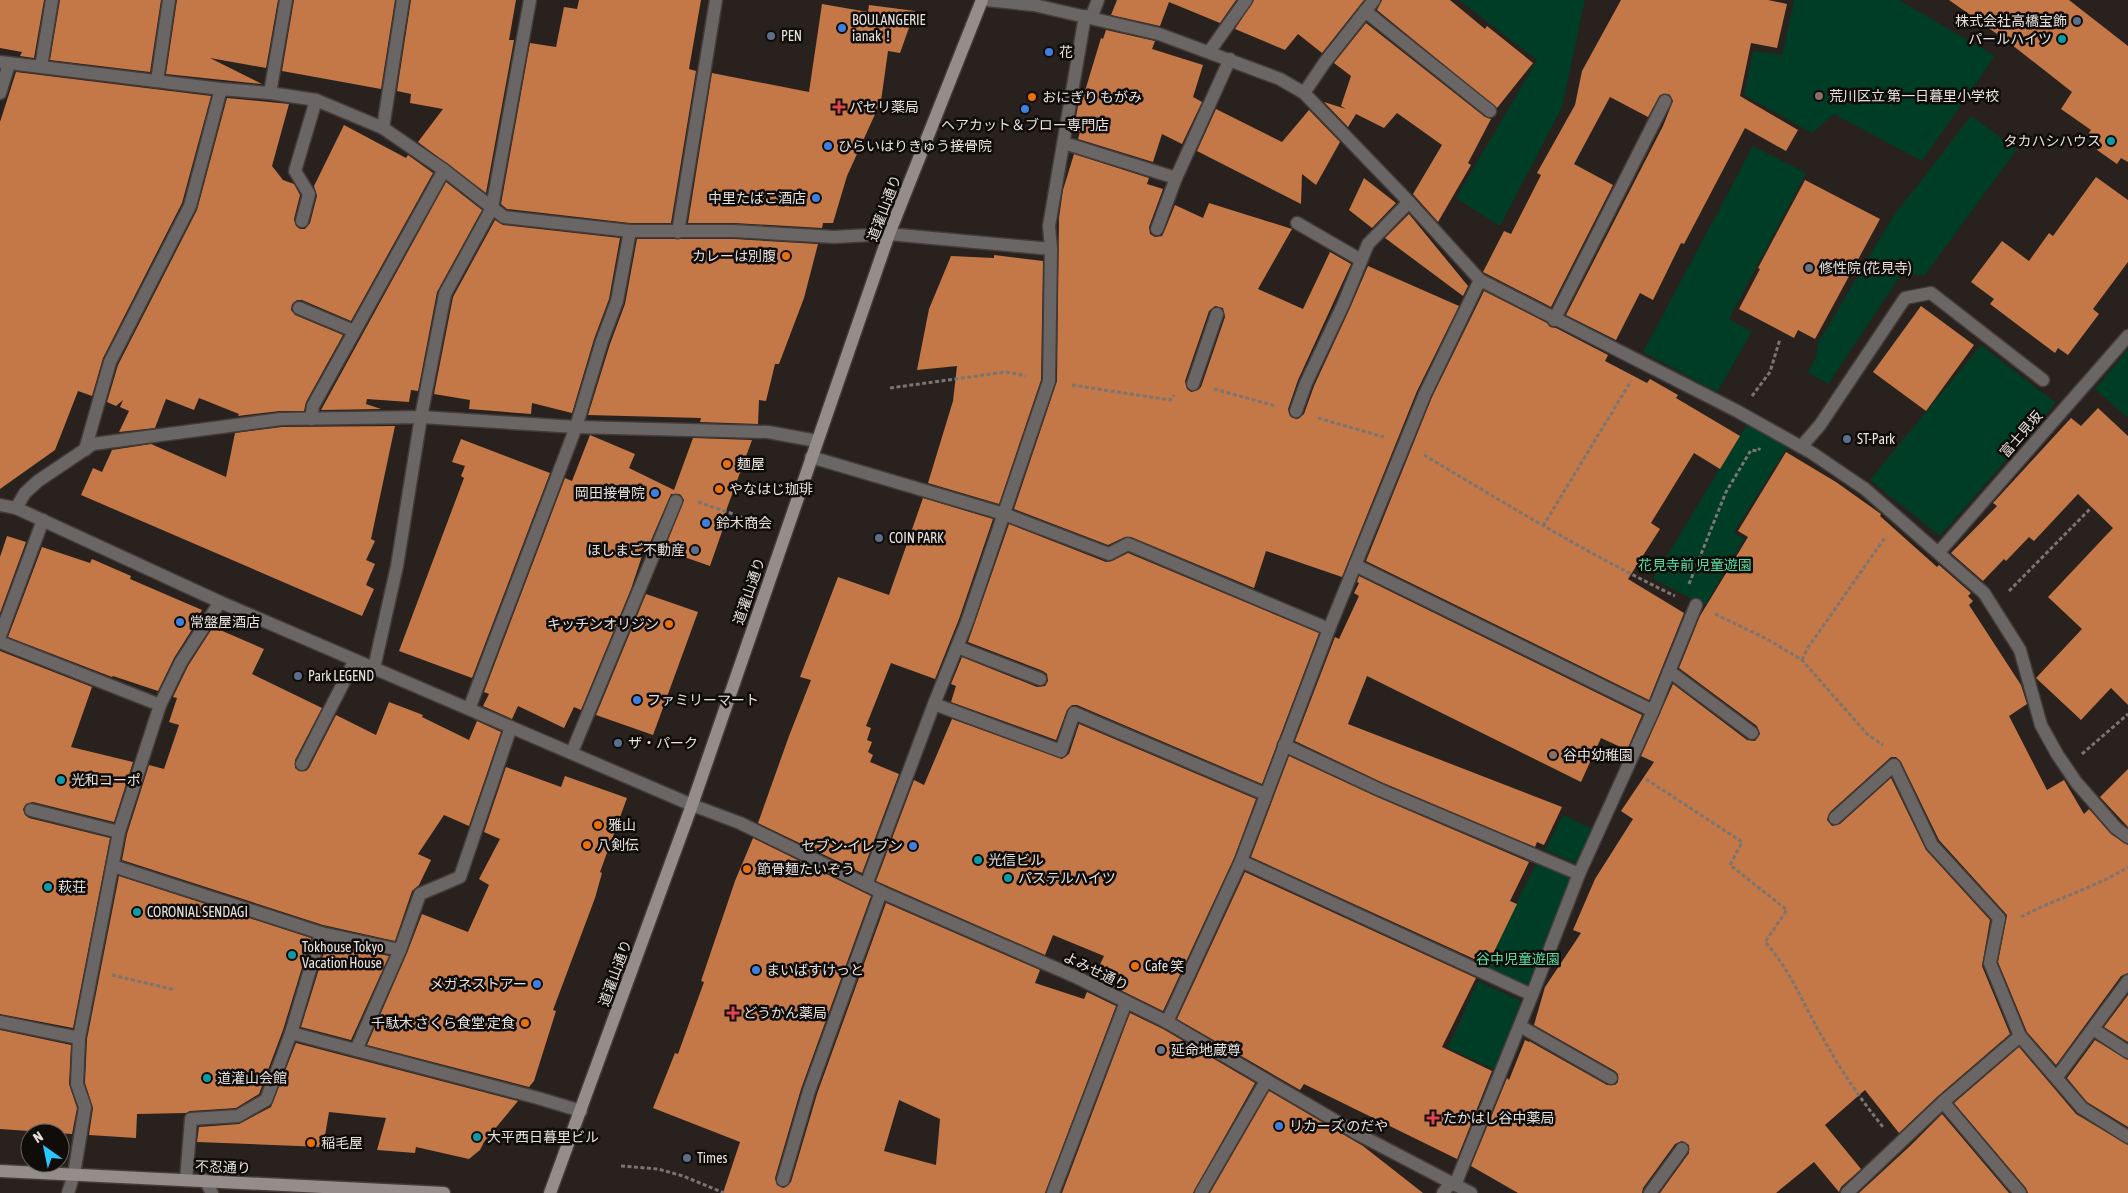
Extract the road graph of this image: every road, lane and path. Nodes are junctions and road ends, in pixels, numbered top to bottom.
1 (52, 0) edge
2 (170, 0) edge
3 (286, 0) edge
4 (403, 0) edge
5 (530, 0) edge
6 (716, 0) edge
7 (982, 0) edge
8 (986, 0) edge
9 (1098, 0) edge
10 (1246, 0) edge
11 (1374, 0) edge
12 (1365, 11) junction
13 (1088, 17) junction
14 (1209, 52) junction
15 (1230, 60) junction
16 (4, 64) edge
17 (41, 66) junction
18 (157, 81) junction
19 (221, 89) junction
20 (270, 92) junction
21 (0, 93) edge
22 (1304, 93) junction
23 (316, 100) junction
24 (1665, 101) dead end
25 (1490, 111) dead end
26 (382, 128) junction
27 (1064, 143) junction
28 (444, 170) junction
29 (1176, 178) junction
30 (1409, 202) junction
31 (492, 208) junction
32 (302, 221) dead end
33 (1297, 223) dead end
34 (1157, 229) dead end
35 (630, 230) junction
36 (678, 232) junction
37 (889, 234) junction
38 (1051, 249) junction
39 (1361, 260) junction
40 (1480, 280) junction
41 (299, 308) dead end
42 (1217, 314) dead end
43 (1554, 320) junction
44 (354, 331) junction
45 (2128, 336) edge
46 (1780, 339) dead end
47 (1642, 363) junction
48 (2043, 380) dead end
49 (1049, 381) junction
50 (1193, 384) junction
51 (890, 388) dead end
52 (1748, 401) dead end
53 (1296, 412) junction
54 (421, 417) junction
55 (311, 418) junction
56 (576, 427) junction
57 (817, 441) junction
58 (1404, 443) junction
59 (1762, 445) dead end
60 (1801, 447) junction
61 (85, 450) junction
62 (811, 457) junction
63 (676, 501) joint
64 (0, 505) edge
65 (16, 508) junction
66 (2090, 509) dead end
67 (1004, 514) junction
68 (742, 517) dead end
69 (1898, 518) junction
70 (43, 520) junction
71 (1543, 526) junction
72 (1939, 552) junction
73 (1355, 565) junction
74 (1687, 588) dead end
75 (220, 602) junction
76 (1696, 606) junction
77 (1993, 608) junction
78 (1329, 629) junction
79 (0, 636) edge
80 (0, 642) edge
81 (957, 647) junction
82 (355, 660) junction
83 (1802, 660) junction
84 (374, 668) junction
85 (1670, 671) junction
86 (1040, 680) dead end
87 (934, 704) junction
88 (160, 705) junction
89 (469, 709) junction
90 (1653, 711) junction
91 (2128, 714) edge
92 (511, 727) junction
93 (1752, 733) dead end
94 (1284, 745) junction
95 (572, 752) junction
96 (302, 764) dead end
97 (1894, 764) junction
98 (1628, 766) junction
99 (2066, 768) junction
100 (1265, 794) junction
101 (692, 804) junction
102 (31, 810) dead end
103 (1836, 818) dead end
104 (119, 832) junction
105 (2128, 837) edge
106 (1241, 861) junction
107 (112, 866) junction
108 (2128, 867) edge
109 (1579, 874) junction
110 (866, 885) junction
111 (881, 892) junction
112 (1998, 928) junction
113 (321, 933) junction
114 (400, 950) junction
115 (92, 970) junction
116 (2128, 980) edge
117 (175, 990) dead end
118 (1532, 995) junction
119 (1126, 1002) junction
120 (0, 1022) edge
121 (1167, 1022) junction
122 (1520, 1026) junction
123 (2093, 1028) junction
124 (291, 1033) junction
125 (2020, 1036) junction
126 (79, 1038) junction
127 (356, 1050) junction
128 (2128, 1052) edge
129 (2057, 1077) junction
130 (1611, 1078) dead end
131 (1266, 1081) junction
132 (1943, 1102) junction
133 (581, 1111) junction
134 (2128, 1137) edge
135 (1898, 1145) junction
136 (1682, 1148) dead end
137 (621, 1166) dead end
138 (0, 1171) edge
139 (74, 1174) junction
140 (186, 1180) junction
141 (205, 1180) junction
142 (783, 1180) dead end
143 (1450, 1187) edge
144 (68, 1193) edge
145 (212, 1193) edge
146 (444, 1193) edge
147 (550, 1193) edge
148 (724, 1193) edge
149 (1053, 1193) edge
150 (1201, 1193) edge
151 (1471, 1193) edge
152 (1650, 1193) edge
153 (1847, 1193) edge
154 (2020, 1193) edge

1 - 17 street
2 - 18 street
3 - 20 street
4 - 26 street
5 - 31 street
6 - 36 street
7 - 37 main road, 道灌山通り
8 - 13 street
9 - 13 street
10 - 14 street
11 - 12 street
12 - 22 street
12 - 25 street
13 - 14 street
13 - 27 street
14 - 15 street
15 - 22 street
15 - 29 street
16 - 17 street
16 - 21 street
17 - 18 street
18 - 19 street
19 - 20 street
19 - 61 street
20 - 23 street
22 - 30 street
23 - 26 street
23 - 32 street
24 - 43 street
26 - 28 street
27 - 29 street
27 - 38 street
28 - 31 street
28 - 44 street
29 - 34 street
30 - 39 street
30 - 40 street
31 - 35 street
31 - 54 street
33 - 39 street
35 - 36 street
35 - 56 street
36 - 37 street
37 - 38 street
37 - 57 main road, 道灌山通り
38 - 49 street
39 - 53 street
40 - 43 street
40 - 58 street
41 - 44 street
42 - 50 street
43 - 47 street
44 - 55 street
45 - 72 street, 富士見坂
46 - 52 path
47 - 60 street
47 - 71 path
48 - 60 street
49 - 50 path
49 - 51 path
49 - 67 street
50 - 53 path
53 - 58 path
54 - 55 street
54 - 56 street
54 - 84 street
55 - 61 street
56 - 57 street
56 - 89 street
57 - 62 main road, 道灌山通り
58 - 71 path
58 - 73 street
59 - 74 path
60 - 69 street
61 - 65 street
62 - 67 street
62 - 101 main road, 道灌山通り
63 - 68 path
63 - 95 street
64 - 65 street, よみせ通り
65 - 70 street, よみせ通り
66 - 77 path
67 - 78 street
67 - 81 street
69 - 72 street
69 - 83 path
70 - 75 street, よみせ通り
70 - 79 street
71 - 76 path
72 - 77 street
73 - 78 street
73 - 90 street
75 - 82 street, よみせ通り
75 - 88 street
76 - 83 path
76 - 85 street
77 - 99 street
78 - 94 street
80 - 88 street
81 - 86 street
81 - 87 street
82 - 84 street, よみせ通り
82 - 96 street
83 - 97 path
84 - 89 street, よみせ通り
85 - 90 street
85 - 93 street
87 - 100 street
87 - 110 street
88 - 104 street
89 - 92 street, よみせ通り
90 - 98 street
91 - 99 path
92 - 95 street, よみせ通り
92 - 114 street
94 - 100 street
94 - 109 street
95 - 101 street, よみせ通り
97 - 103 street
97 - 112 street
98 - 109 street
98 - 135 path
99 - 105 street
100 - 106 street
101 - 110 street, よみせ通り
101 - 133 main road, 道灌山通り
102 - 104 street
104 - 107 street
106 - 118 street
106 - 121 street
107 - 113 street
107 - 115 street
108 - 112 path
109 - 118 street
110 - 111 street, よみせ通り
111 - 119 street, よみせ通り
111 - 142 street
112 - 125 street
113 - 114 street
113 - 124 street
114 - 127 street
115 - 117 path
115 - 126 street
116 - 123 street
118 - 122 street
119 - 121 street, よみせ通り
119 - 149 street
120 - 126 street
121 - 131 street, よみせ通り
122 - 130 street
122 - 143 street
123 - 128 street
123 - 129 street
124 - 127 street
124 - 140 street
125 - 129 street
125 - 132 street
126 - 139 street
127 - 133 street
129 - 134 street
131 - 143 street, よみせ通り
131 - 150 street
132 - 135 street
132 - 154 street
133 - 147 main road, 道灌山通り
135 - 153 street
136 - 152 street
137 - 148 path
138 - 139 main road, 不忍通り
139 - 140 main road, 不忍通り
139 - 144 street
140 - 141 main road, 不忍通り
141 - 145 street
141 - 146 main road, 不忍通り
143 - 151 street, よみせ通り

